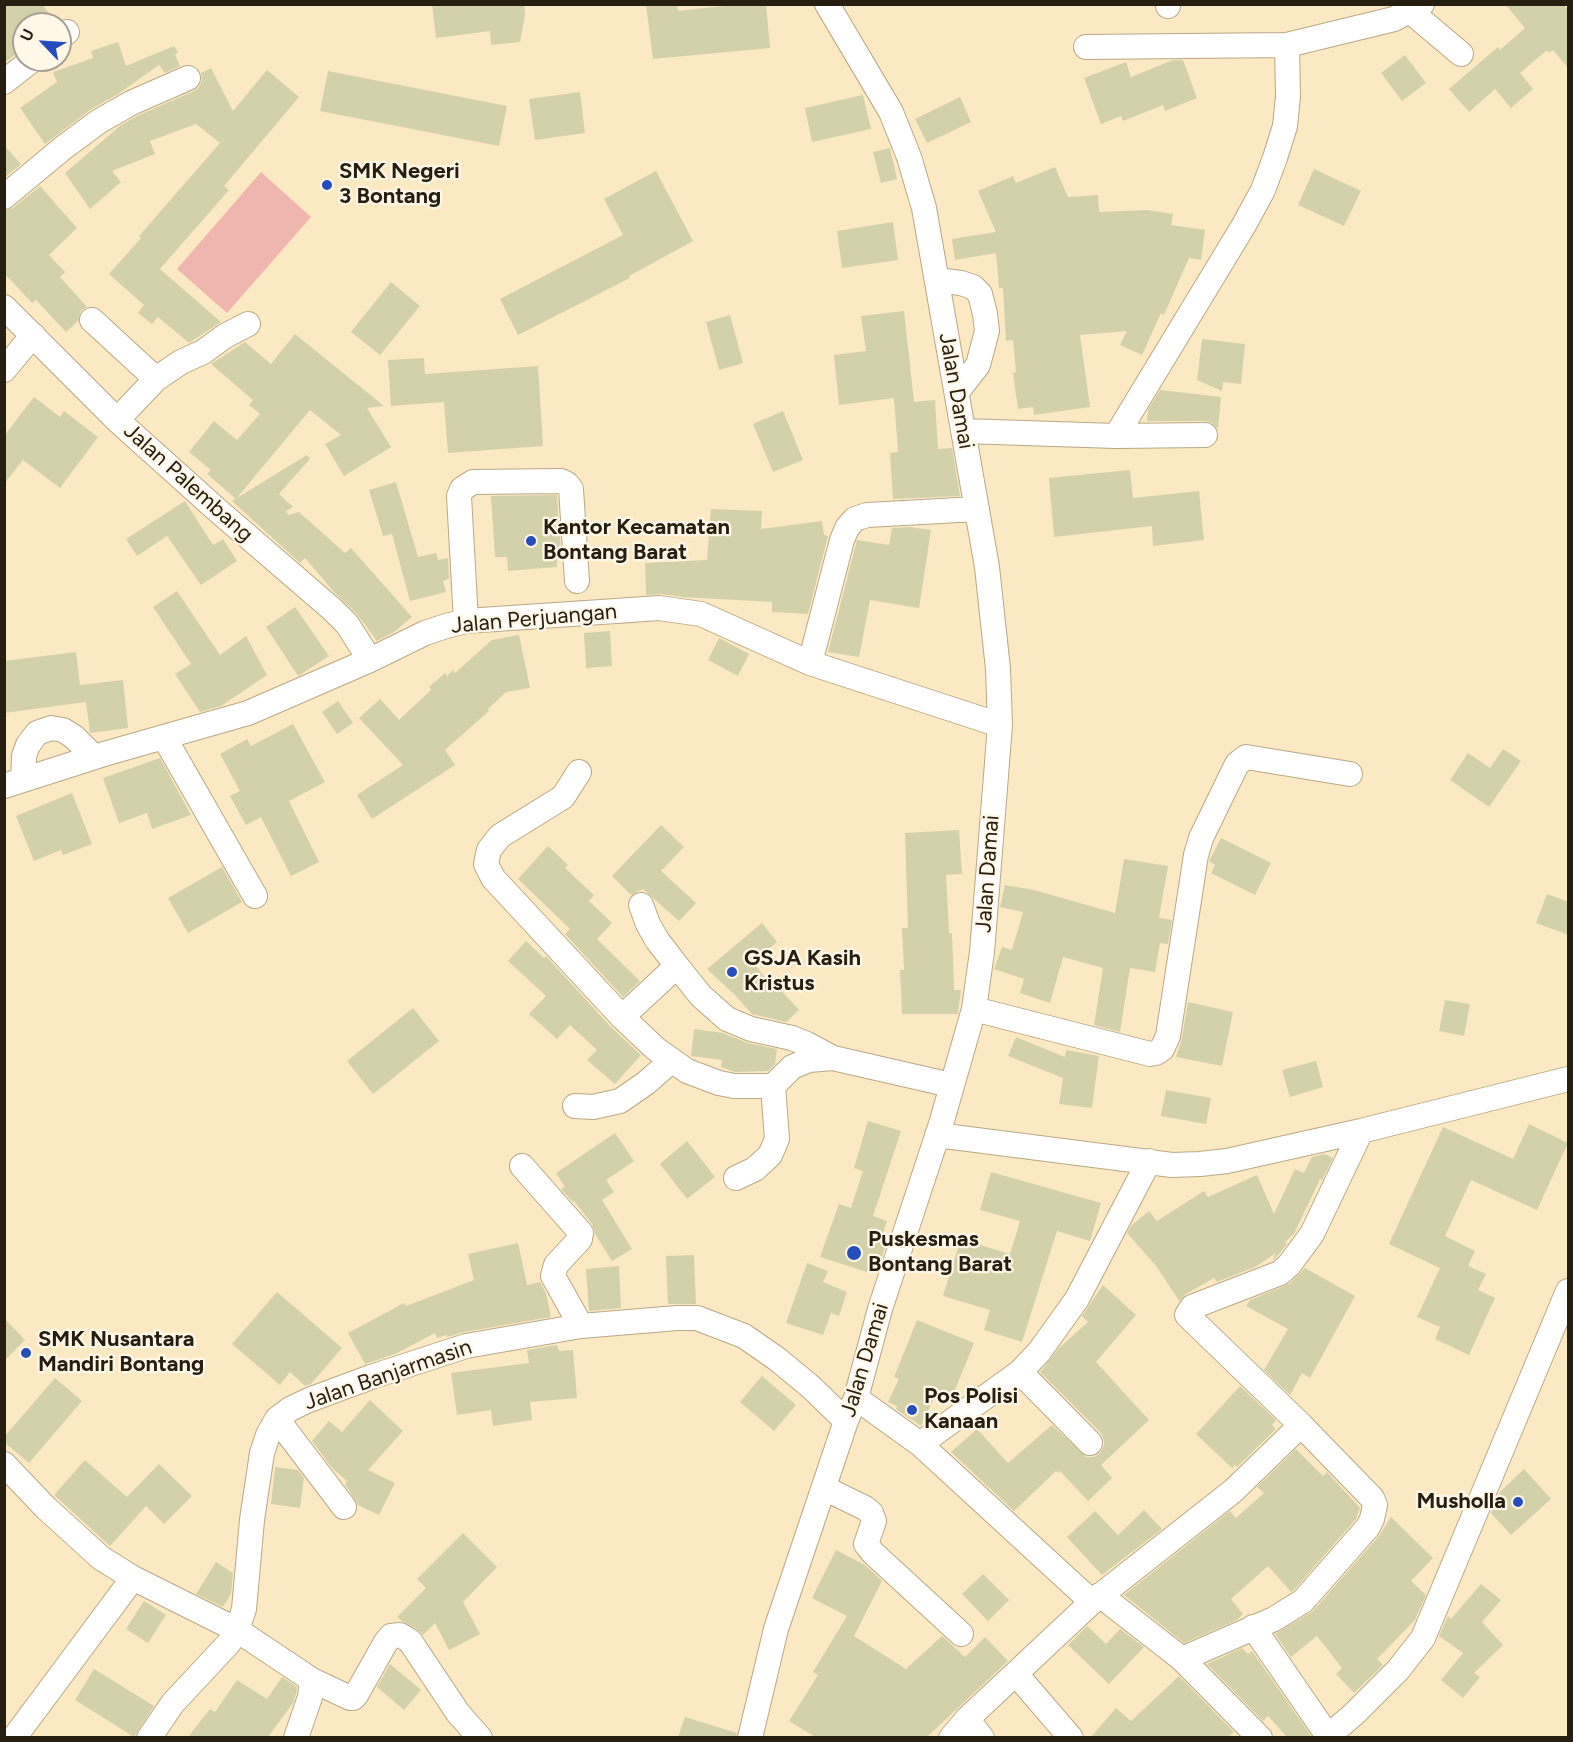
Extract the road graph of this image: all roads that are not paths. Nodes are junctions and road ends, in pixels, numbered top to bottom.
1 (827, 4) edge
2 (1416, 8) edge
3 (1287, 45) junction
4 (1086, 47) dead end
5 (1461, 54) dead end
6 (17, 72) edge
7 (188, 78) dead end
8 (4, 82) edge
9 (4, 197) edge
10 (937, 280) junction
11 (4, 307) edge
12 (92, 320) dead end
13 (248, 324) dead end
14 (33, 335) junction
15 (4, 370) edge
16 (156, 379) junction
17 (957, 392) junction
18 (117, 420) junction
19 (963, 431) junction
20 (1204, 435) dead end
21 (1116, 436) junction
22 (977, 509) junction
23 (577, 581) dead end
24 (466, 621) junction
25 (370, 660) junction
26 (810, 663) junction
27 (1000, 725) junction
28 (164, 737) junction
29 (94, 757) junction
30 (579, 772) dead end
31 (1350, 774) dead end
32 (14, 783) edge
33 (255, 896) dead end
34 (641, 905) dead end
35 (677, 966) junction
36 (974, 1009) junction
37 (622, 1017) junction
38 (833, 1058) junction
39 (671, 1061) junction
40 (1569, 1079) edge
41 (772, 1086) junction
42 (575, 1106) dead end
43 (944, 1112) junction
44 (1361, 1131) junction
45 (1149, 1161) junction
46 (522, 1166) dead end
47 (736, 1178) dead end
48 (1569, 1292) edge
49 (581, 1326) junction
50 (1020, 1372) junction
51 (856, 1398) junction
52 (278, 1419) junction
53 (846, 1420) junction
54 (1301, 1425) junction
55 (1090, 1443) dead end
56 (920, 1444) junction
57 (4, 1464) edge
58 (824, 1488) junction
59 (344, 1507) dead end
60 (133, 1578) junction
61 (1096, 1598) junction
62 (1253, 1626) junction
63 (237, 1630) junction
64 (961, 1634) dead end
65 (1182, 1659) junction
66 (1016, 1674) junction
67 (315, 1682) junction
68 (974, 1728) edge
69 (1252, 1735) edge
70 (14, 1737) edge
71 (148, 1737) edge
72 (296, 1737) edge
73 (480, 1737) edge
74 (750, 1737) edge
75 (951, 1737) edge
76 (1071, 1737) edge
77 (1327, 1737) edge

1 - 10 street, Jalan Damai
2 - 3 street
2 - 5 street
3 - 4 street
3 - 21 street
6 - 8 street
7 - 9 street
10 - 17 street, Jalan Damai
10 - 17 street
11 - 14 street, Jalan Palembang
12 - 16 street
13 - 16 street
14 - 15 street
14 - 18 street, Jalan Palembang
16 - 18 street
17 - 19 street, Jalan Damai
18 - 25 street, Jalan Palembang
19 - 21 street
19 - 22 street, Jalan Damai
20 - 21 street
22 - 26 street
22 - 27 street, Jalan Damai
23 - 24 street
24 - 25 street, Jalan Perjuangan
24 - 26 street, Jalan Perjuangan
25 - 28 street, Jalan Perjuangan
26 - 27 street, Jalan Perjuangan
27 - 36 street, Jalan Damai
28 - 29 street, Jalan Perjuangan
28 - 33 street
29 - 32 street, Jalan Perjuangan
29 - 32 street
30 - 37 street
31 - 36 street
34 - 35 street
35 - 37 street
35 - 38 street
36 - 43 street, Jalan Damai
37 - 39 street
38 - 41 street
38 - 43 street
39 - 41 street
39 - 42 street
40 - 44 street
41 - 47 street
43 - 45 street
43 - 51 street, Jalan Damai
44 - 45 street
44 - 54 street
45 - 50 street
46 - 49 street
48 - 77 street
49 - 52 street, Jalan Banjarmasin
49 - 53 street, Jalan Banjarmasin
50 - 55 street
50 - 56 street
51 - 53 street, Jalan Damai
51 - 56 street
52 - 59 street
52 - 63 street, Jalan Banjarmasin
53 - 58 street, Jalan Damai
54 - 61 street
54 - 62 street
56 - 61 street
57 - 60 street
58 - 64 street
58 - 74 street, Jalan Damai
60 - 63 street
60 - 70 street
61 - 65 street
61 - 66 street
62 - 65 street
62 - 77 street
63 - 67 street
63 - 71 street, Jalan Banjarmasin
65 - 69 street
66 - 68 street
66 - 76 street
67 - 72 street
67 - 73 street
68 - 75 street

